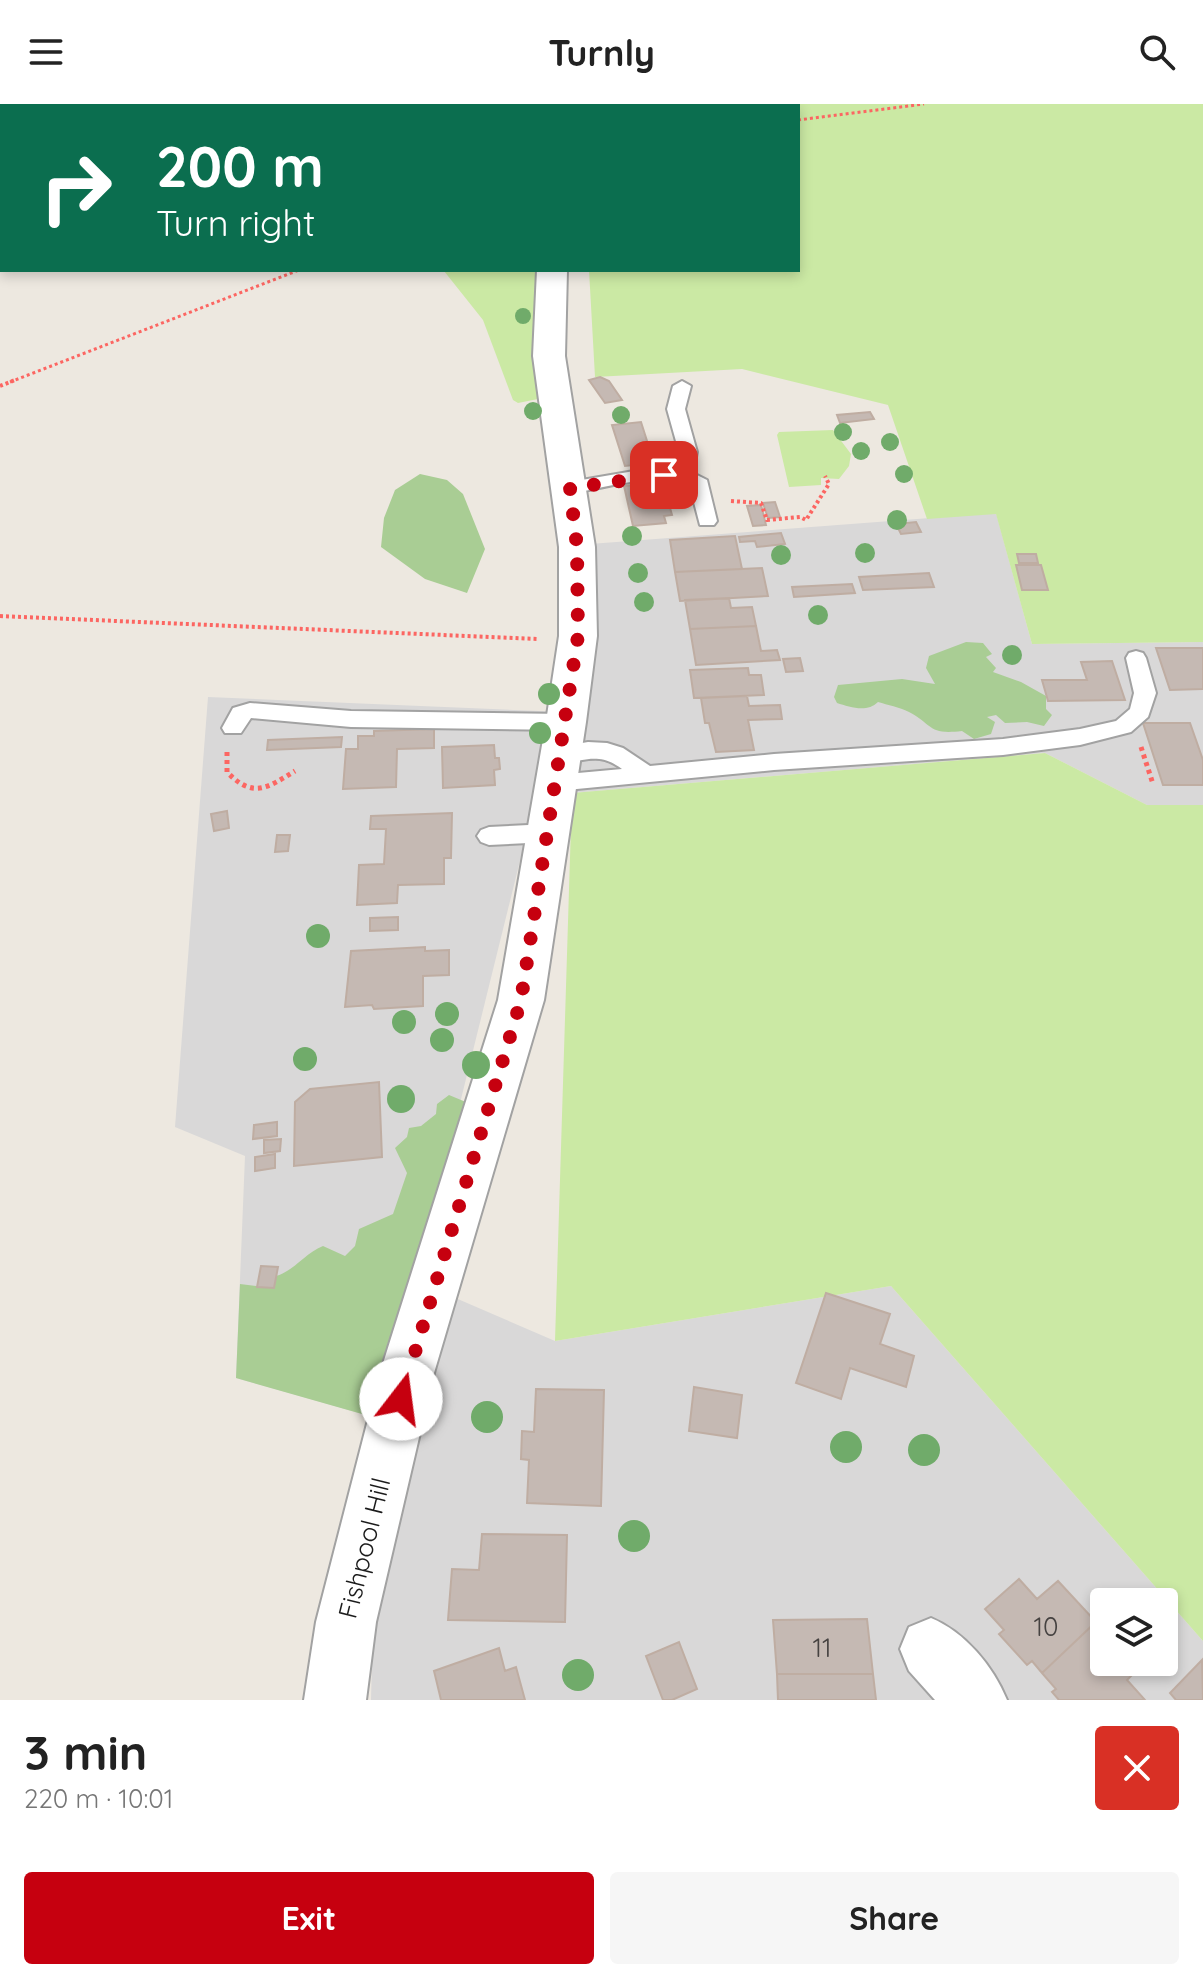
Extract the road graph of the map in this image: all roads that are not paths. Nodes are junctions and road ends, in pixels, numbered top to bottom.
1 (552, 272) edge
2 (682, 386) dead end
3 (684, 474) junction
4 (570, 488) junction
5 (707, 521) dead end
6 (1136, 658) dead end
7 (233, 728) road end
8 (558, 773) junction
9 (646, 775) junction
10 (489, 836) dead end
11 (931, 1649) dead end
12 (335, 1700) edge
13 (976, 1700) edge

1 - 4 street, Fishpool Hill
2 - 3 lane
3 - 4 lane
3 - 5 lane
4 - 8 street, Fishpool Hill
6 - 9 lane
7 - 8 lane
8 - 9 lane
8 - 9 lane
8 - 10 lane
8 - 12 street, Fishpool Hill
11 - 13 street

